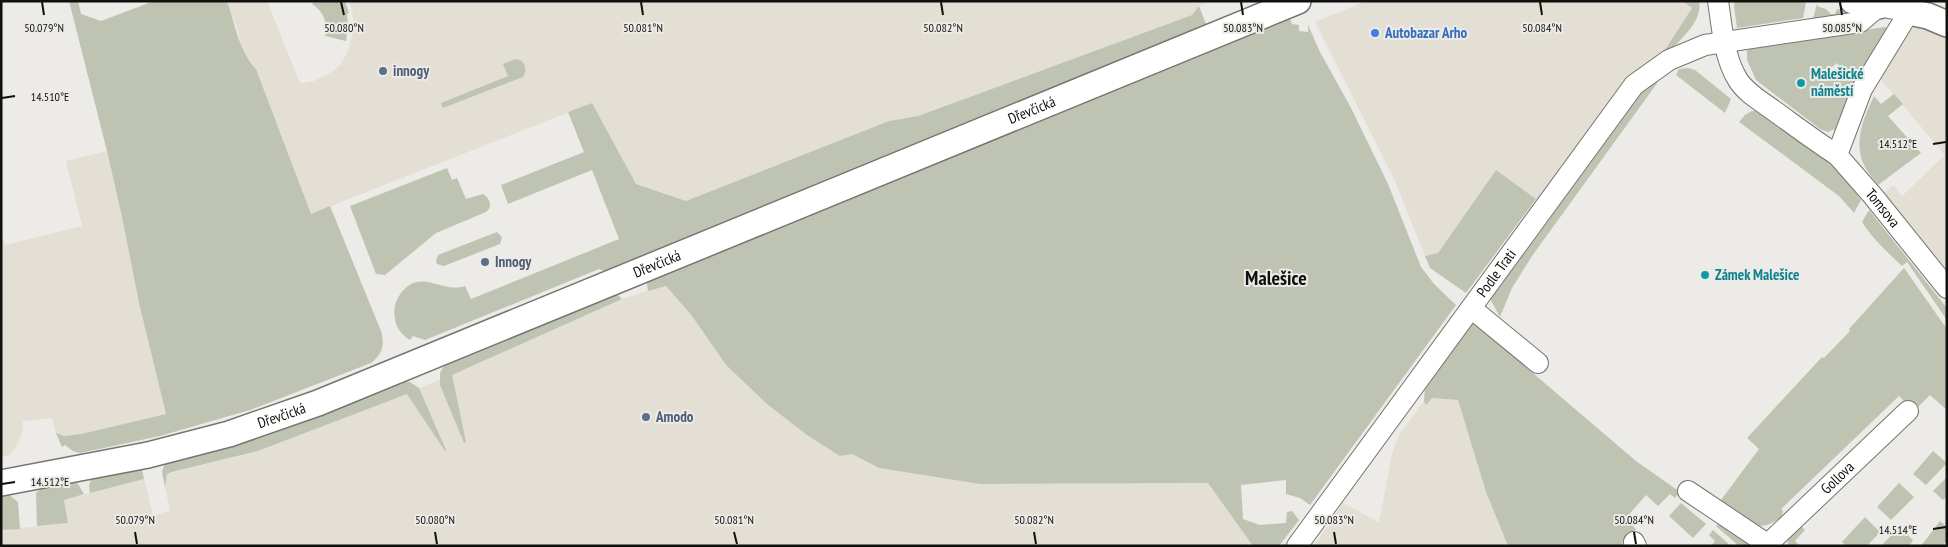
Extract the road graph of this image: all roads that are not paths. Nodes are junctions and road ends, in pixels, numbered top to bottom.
1 (1298, 1) edge
2 (1718, 1) edge
3 (1853, 1) edge
4 (1879, 6) junction
5 (1910, 6) edge
6 (1947, 24) edge
7 (1725, 41) junction
8 (1837, 155) junction
9 (1947, 288) edge
10 (1471, 308) junction
11 (1538, 363) dead end
12 (1908, 411) dead end
13 (1, 483) edge
14 (1688, 491) dead end
15 (1769, 545) edge
16 (1297, 546) edge

1 - 13 main road, Dřevčická
2 - 7 street
3 - 4 main road
4 - 5 street
4 - 7 street
5 - 6 main road
5 - 8 street
7 - 8 street
7 - 10 street, Podle Trati
8 - 9 street, Tomsova
10 - 11 street
10 - 16 street, Podle Trati
12 - 15 street, Gollova
14 - 15 street

